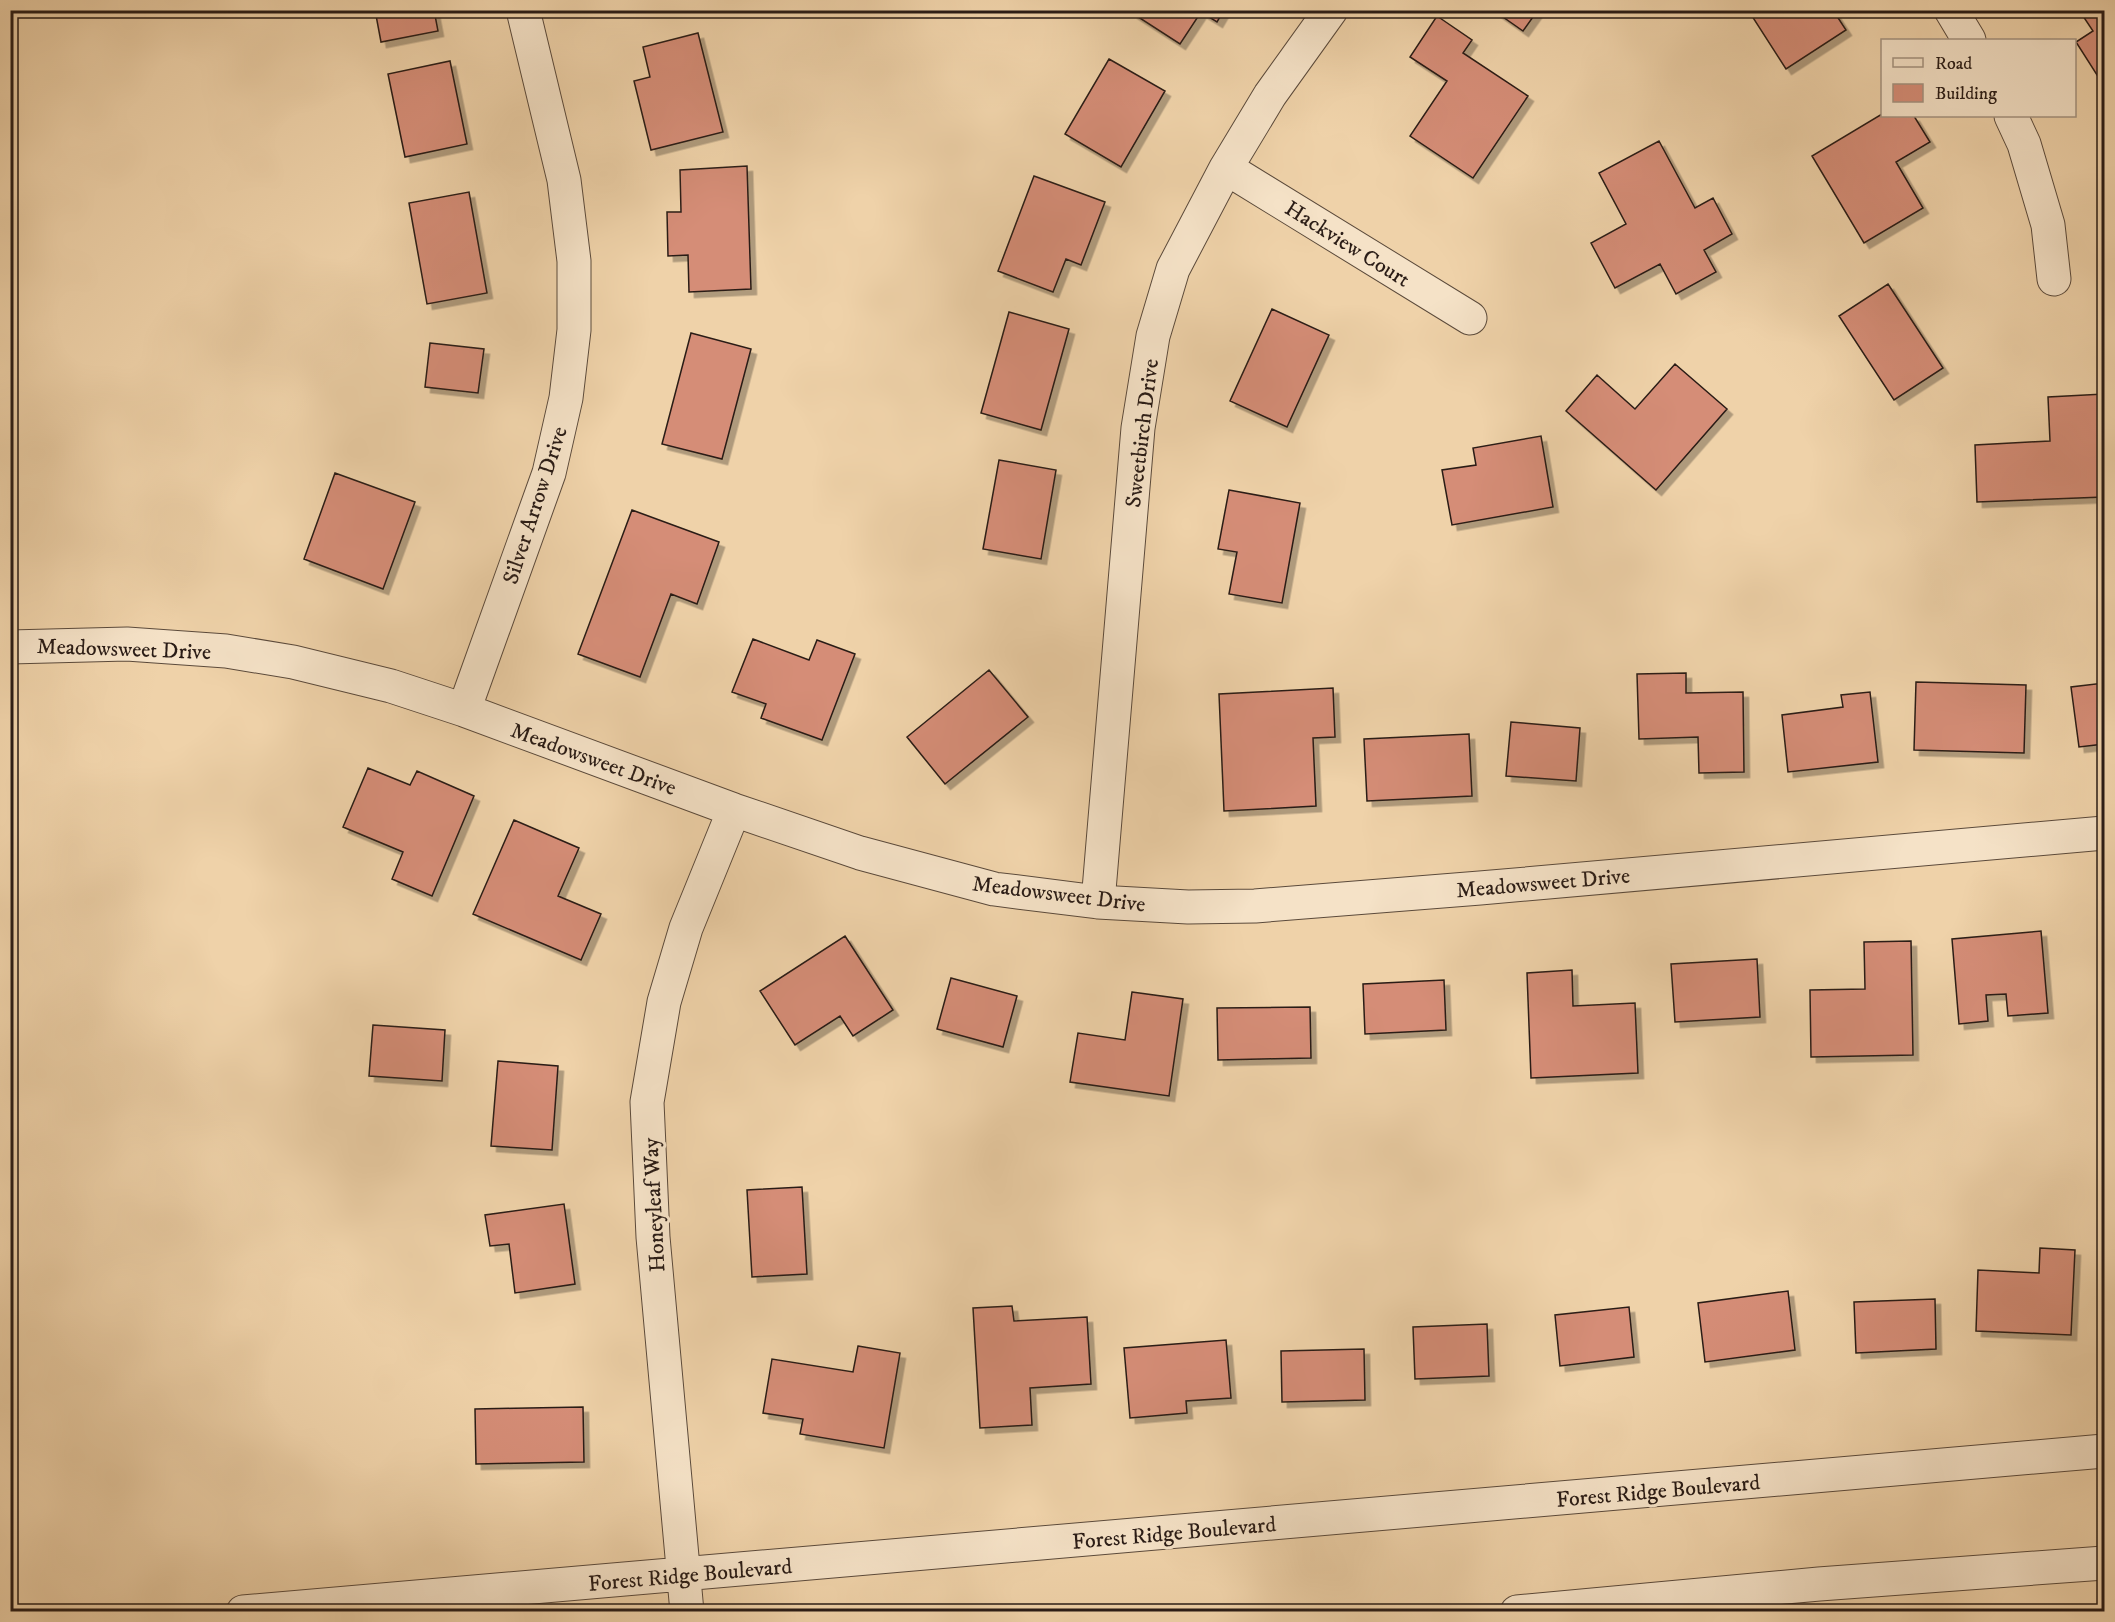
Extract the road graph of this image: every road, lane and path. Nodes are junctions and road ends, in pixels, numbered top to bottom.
1 (523, 10) edge
2 (1331, 10) edge
3 (1951, 10) edge
4 (1968, 39) edge
5 (2011, 117) edge
6 (1226, 168) junction
7 (2054, 279) dead end
8 (1470, 318) dead end
9 (10, 646) edge
10 (464, 710) junction
11 (734, 810) junction
12 (2104, 833) edge
13 (1098, 902) junction
14 (2104, 1451) edge
15 (2104, 1563) edge
16 (683, 1574) junction
17 (243, 1611) edge
18 (687, 1611) edge
19 (1517, 1611) edge

1 - 10 street, Silver Arrow Drive
2 - 6 street, Sweetbirch Drive
3 - 4 street
5 - 7 street
6 - 8 street, Hackview Court
6 - 13 street, Sweetbirch Drive
9 - 10 street, Meadowsweet Drive
10 - 11 street, Meadowsweet Drive
11 - 13 street, Meadowsweet Drive
11 - 16 street, Honeyleaf Way
12 - 13 street, Meadowsweet Drive
14 - 16 street, Forest Ridge Boulevard
15 - 19 street
16 - 17 street, Forest Ridge Boulevard
16 - 18 street, Honeyleaf Way

